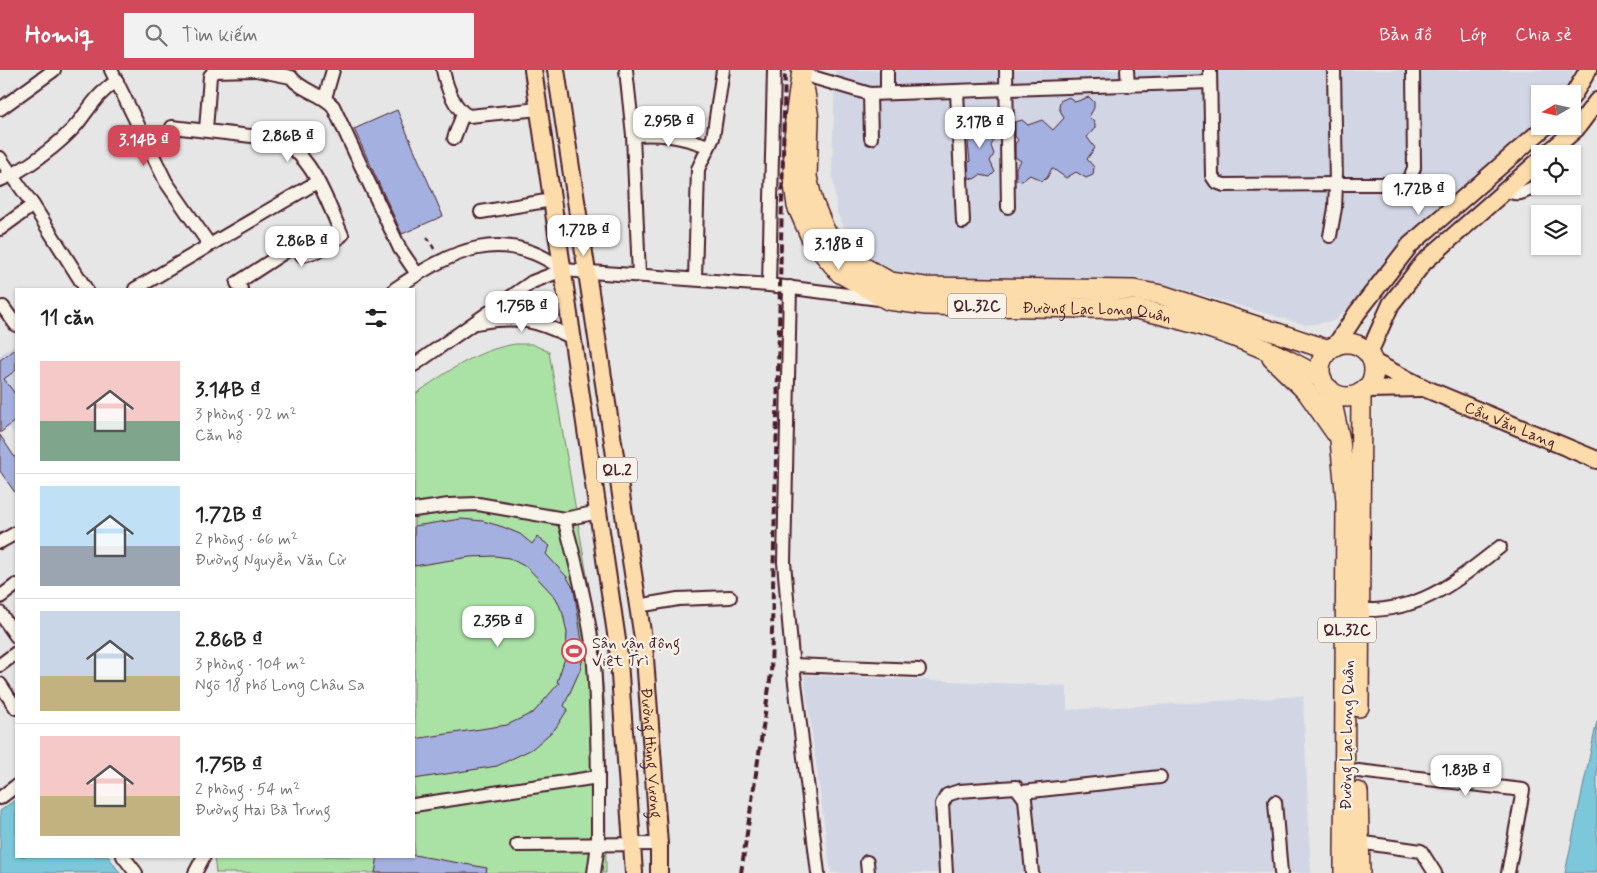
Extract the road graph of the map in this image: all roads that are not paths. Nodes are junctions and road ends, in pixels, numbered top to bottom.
1 (54, 70) edge
2 (256, 70) edge
3 (333, 70) edge
4 (443, 70) edge
5 (533, 70) edge
6 (556, 70) edge
7 (626, 70) edge
8 (723, 70) edge
9 (774, 70) edge
10 (887, 70) edge
11 (1006, 70) edge
12 (1127, 70) edge
13 (1334, 70) edge
14 (1413, 70) edge
15 (1588, 70) edge
16 (802, 72) edge
17 (292, 73) edge
18 (114, 76) edge
19 (1210, 76) edge
20 (1579, 85) edge
21 (1128, 86) junction
22 (1006, 91) junction
23 (958, 92) junction
24 (887, 93) junction
25 (870, 94) junction
26 (326, 98) junction
27 (1597, 101) edge
28 (0, 109) edge
29 (539, 109) junction
30 (463, 114) junction
31 (172, 127) dead end
32 (206, 130) junction
33 (633, 135) junction
34 (1536, 135) edge
35 (454, 138) dead end
36 (872, 138) dead end
37 (1557, 145) edge
38 (708, 146) junction
39 (0, 158) edge
40 (1531, 168) edge
41 (13, 175) junction
42 (0, 180) edge
43 (317, 182) junction
44 (1336, 184) junction
45 (1531, 188) edge
46 (1507, 189) junction
47 (552, 200) junction
48 (33, 205) junction
49 (1008, 207) dead end
50 (481, 212) dead end
51 (963, 222) dead end
52 (0, 229) edge
53 (1330, 236) dead end
54 (210, 244) junction
55 (563, 270) junction
56 (587, 271) junction
57 (417, 274) junction
58 (640, 275) junction
59 (695, 279) junction
60 (859, 284) junction
61 (769, 285) junction
62 (790, 287) junction
63 (85, 288) edge
64 (137, 288) edge
65 (240, 288) edge
66 (397, 288) edge
67 (889, 291) junction
68 (3, 307) dead end
69 (15, 324) edge
70 (471, 324) junction
71 (573, 338) junction
72 (1332, 347) junction
73 (1261, 349) junction
74 (1371, 358) junction
75 (415, 364) edge
76 (1325, 384) junction
77 (1424, 388) junction
78 (1364, 391) junction
79 (1340, 440) junction
80 (1597, 460) edge
81 (415, 510) edge
82 (599, 512) junction
83 (564, 519) junction
84 (15, 533) edge
85 (1, 539) edge
86 (1500, 547) dead end
87 (15, 586) edge
88 (0, 597) edge
89 (730, 597) dead end
90 (638, 606) junction
91 (1361, 610) junction
92 (0, 613) edge
93 (15, 635) edge
94 (15, 654) edge
95 (0, 665) edge
96 (793, 665) junction
97 (920, 670) dead end
98 (0, 684) edge
99 (1352, 704) junction
100 (15, 706) edge
101 (1358, 771) junction
102 (598, 777) junction
103 (1160, 777) dead end
104 (15, 787) edge
105 (1022, 792) junction
106 (0, 798) edge
107 (1275, 802) dead end
108 (415, 805) edge
109 (1358, 842) junction
110 (598, 844) junction
111 (633, 844) junction
112 (659, 844) junction
113 (516, 845) dead end
114 (125, 858) edge
115 (203, 858) edge
116 (136, 873) edge
117 (195, 873) edge
118 (594, 873) edge
119 (634, 873) edge
120 (659, 873) edge
121 (818, 873) edge
122 (946, 873) edge
123 (1032, 873) edge
124 (1281, 873) edge
125 (1344, 873) edge
126 (1360, 873) edge
127 (1436, 873) edge
128 (1508, 873) edge

1 - 28 street
2 - 17 street
2 - 32 street
3 - 26 street
4 - 30 street
5 - 29 main road, Đường Hùng Vương / QL.2
6 - 56 main road, Đường Hùng Vương / QL.2
7 - 33 street
8 - 38 street
9 - 61 street
10 - 24 street
11 - 22 street
12 - 21 street
13 - 44 street
14 - 44 street
15 - 20 main road
16 - 25 street
16 - 60 highway, Đường Lạc Long Quân / QL.32C
16 - 67 highway, Đường Lạc Long Quân / QL.32C
17 - 26 street
18 - 41 street
18 - 54 street
19 - 21 street
19 - 44 street
21 - 22 street
22 - 23 street
22 - 49 street
23 - 24 street
23 - 51 street
24 - 25 street
25 - 36 street
26 - 57 street
27 - 37 main road
29 - 30 street
29 - 47 main road, Đường Hùng Vương / QL.2
30 - 35 street
31 - 32 street
32 - 43 street
33 - 38 street
33 - 58 street
34 - 72 main road
38 - 59 street
39 - 41 street
40 - 46 main road
41 - 42 street
41 - 48 street
43 - 54 street
43 - 65 street
44 - 53 street
45 - 46 street
46 - 74 main road
47 - 50 street
47 - 55 main road, Đường Hùng Vương / QL.2
48 - 52 street
48 - 63 street
54 - 64 street
55 - 56 street
55 - 57 street
55 - 70 street
55 - 71 main road, Đường Hùng Vương / QL.2
56 - 58 street
56 - 90 main road, Đường Hùng Vương / QL.2
57 - 66 street
58 - 59 street
59 - 61 street
60 - 62 street
60 - 67 highway, Đường Lạc Long Quân / QL.32C
61 - 62 street
62 - 67 street
62 - 96 street
67 - 72 highway, Đường Lạc Long Quân / QL.32C
67 - 73 highway, Đường Lạc Long Quân / QL.32C
68 - 69 street
70 - 71 street
70 - 75 street
71 - 82 main road, Đường Hùng Vương / QL.2
72 - 74 highway, QL.32C
72 - 76 highway, QL.32C
73 - 76 highway, Đường Lạc Long Quân / QL.32C
73 - 79 highway
74 - 77 main road, Cầu Văn Lang
74 - 78 highway, QL.32C
76 - 78 highway, QL.32C
76 - 79 highway, Đường Lạc Long Quân / QL.32C
77 - 78 main road
77 - 80 main road, Cầu Văn Lang
78 - 91 highway, Đường Lạc Long Quân / QL.32C
79 - 99 highway, Đường Lạc Long Quân / QL.32C
81 - 83 street
82 - 83 street
82 - 111 main road, Đường Hùng Vương / QL.2
83 - 102 street
84 - 85 street
86 - 91 street
87 - 88 street
89 - 90 street
90 - 112 main road, Đường Hùng Vương / QL.2
91 - 99 highway, Đường Lạc Long Quân / QL.32C
92 - 93 street
94 - 95 street
96 - 97 street
96 - 121 street
98 - 100 street
99 - 101 highway, Đường Lạc Long Quân / QL.32C
99 - 125 highway, Đường Lạc Long Quân / QL.32C
101 - 109 highway, Đường Lạc Long Quân / QL.32C
101 - 128 street
102 - 108 street
102 - 110 street
103 - 105 street
104 - 106 street
105 - 122 street
105 - 123 street
107 - 124 street
109 - 126 highway, Đường Lạc Long Quân / QL.32C
109 - 127 street
110 - 111 street
110 - 113 street
110 - 118 street
111 - 112 street
111 - 119 main road, Đường Hùng Vương / QL.2
112 - 120 main road, Đường Hùng Vương / QL.2
114 - 116 street
115 - 117 street

